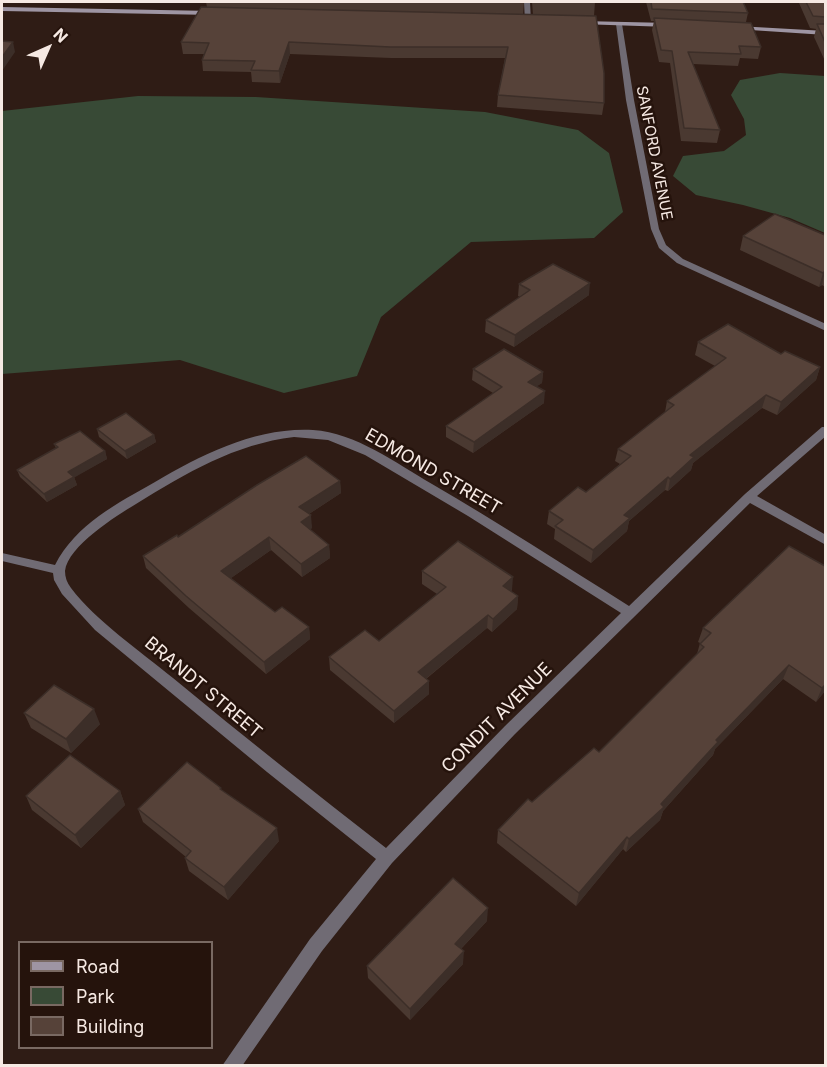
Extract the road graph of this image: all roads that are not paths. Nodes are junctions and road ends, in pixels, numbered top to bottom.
1 (527, 2) edge
2 (2, 9) edge
3 (221, 14) edge
4 (516, 22) edge
5 (528, 22) junction
6 (539, 22) edge
7 (571, 23) edge
8 (619, 24) junction
9 (674, 25) edge
10 (728, 27) edge
11 (825, 33) edge
12 (825, 328) edge
13 (825, 430) edge
14 (749, 497) junction
15 (825, 541) edge
16 (2, 557) edge
17 (59, 570) junction
18 (631, 613) junction
19 (387, 858) junction
20 (231, 1065) edge

1 - 5 street
2 - 3 main road
4 - 5 main road
5 - 6 main road
7 - 8 main road
8 - 9 main road
8 - 12 street, SANFORD AVENUE
10 - 11 main road
13 - 14 street, CONDIT AVENUE
14 - 15 street
14 - 18 street, CONDIT AVENUE
16 - 17 street
17 - 18 street, EDMOND STREET
17 - 19 street, BRANDT STREET
18 - 19 street, CONDIT AVENUE
19 - 20 street, CONDIT AVENUE

